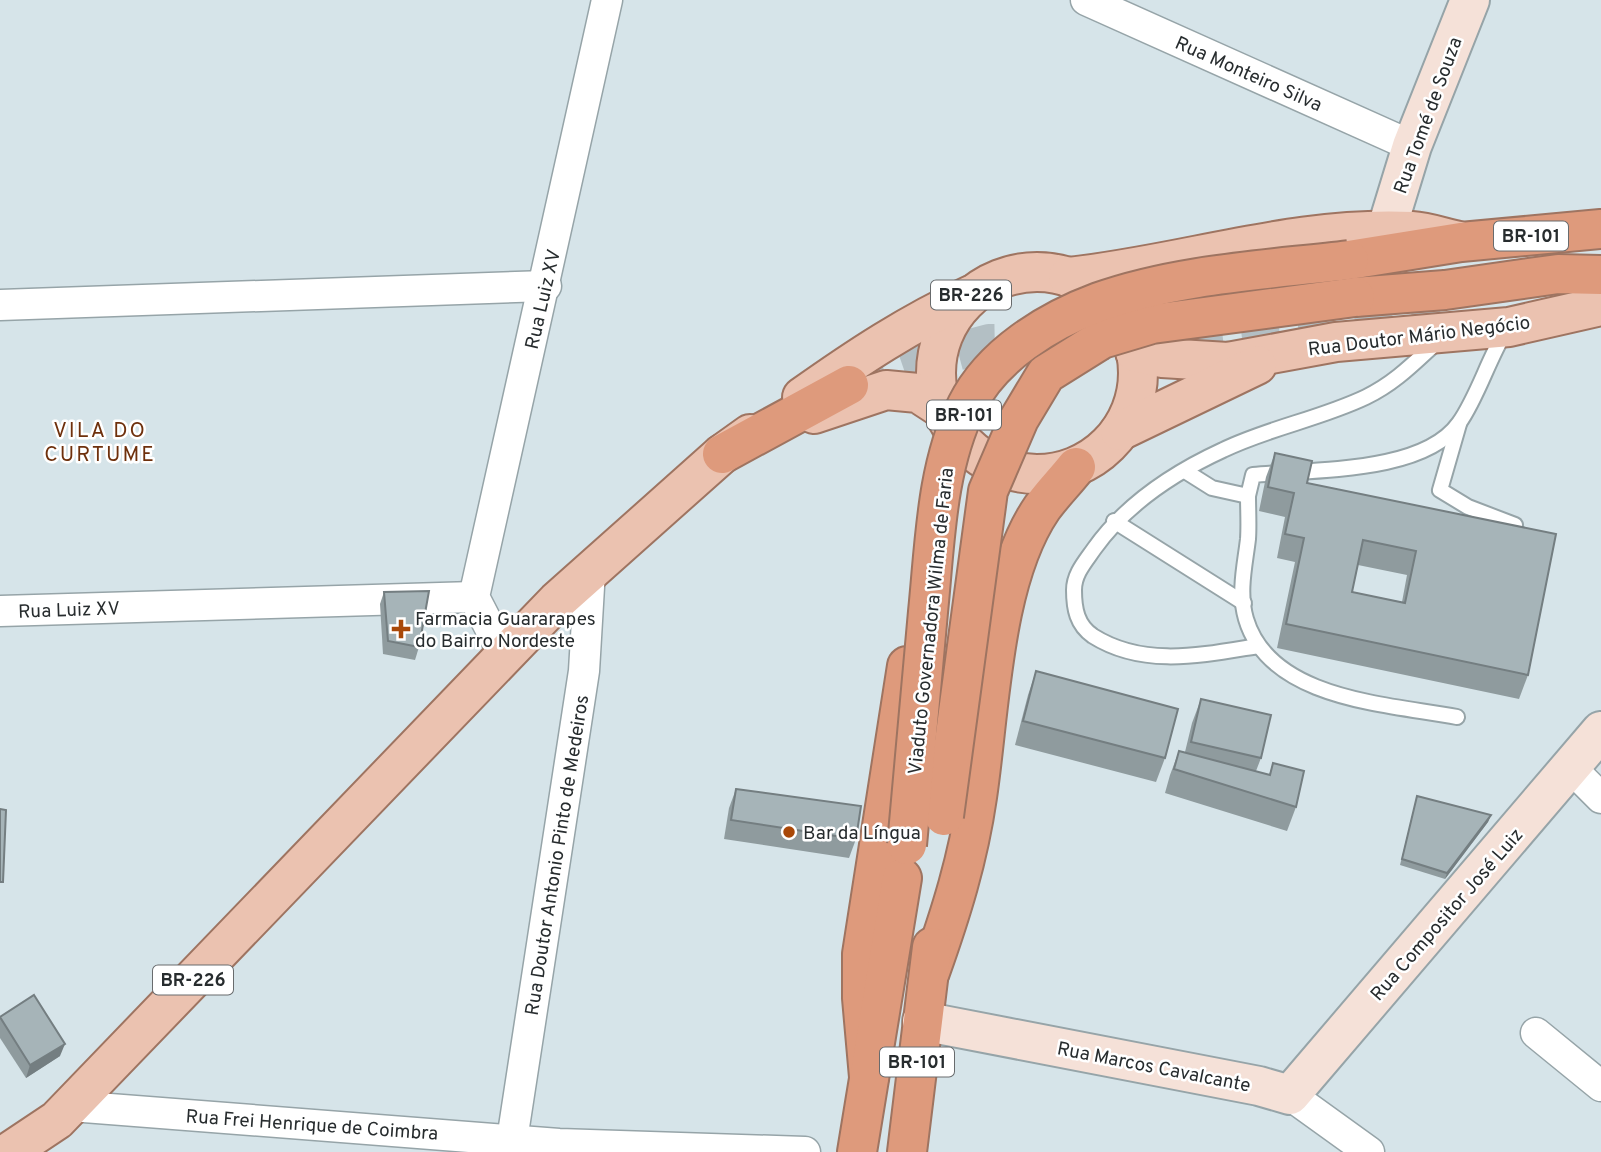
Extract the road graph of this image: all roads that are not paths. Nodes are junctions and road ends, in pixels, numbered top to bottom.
1 (607, 0) edge
2 (1086, 0) edge
3 (1470, 0) edge
4 (1412, 146) junction
5 (1601, 229) edge
6 (1387, 231) junction
7 (1461, 242) junction
8 (1601, 275) edge
9 (1068, 277) junction
10 (545, 286) junction
11 (1601, 290) edge
12 (971, 295) junction
13 (0, 305) edge
14 (1601, 306) edge
15 (1444, 320) junction
16 (1509, 327) junction
17 (1135, 352) junction
18 (1277, 354) junction
19 (849, 385) tunnel mouth
20 (943, 413) junction
21 (1459, 423) junction
22 (1120, 431) junction
23 (722, 454) junction
24 (1076, 467) junction
25 (1185, 471) junction
26 (1248, 496) junction
27 (1114, 521) junction
28 (1515, 525) edge
29 (590, 570) junction
30 (474, 597) junction
31 (1244, 603) junction
32 (0, 611) edge
33 (1258, 646) junction
34 (505, 657) junction
35 (1457, 717) dead end
36 (1601, 731) edge
37 (1571, 768) junction
38 (1601, 798) edge
39 (930, 972) junction
40 (922, 1021) junction
41 (1536, 1033) dead end
42 (869, 1077) junction
43 (1601, 1086) edge
44 (1290, 1095) junction
45 (60, 1126) edge
46 (512, 1140) junction
47 (559, 1148) edge
48 (9, 1152) edge
49 (805, 1152) edge
50 (858, 1152) edge
51 (906, 1152) edge
52 (1369, 1152) edge

1 - 10 street, Rua Luiz XV
2 - 4 street, Rua Monteiro Silva
3 - 4 street, Rua Tomé de Souza
4 - 6 street, Rua Tomé de Souza
5 - 7 highway, BR-101
6 - 7 main road
6 - 9 main road
7 - 42 highway, Viaduto Governadora Wilma de Faria / BR-101, bridge
8 - 39 highway, Viaduto Governadora Wilma de Faria / BR-101, bridge
9 - 12 main road, BR-226
9 - 17 main road, BR-226
10 - 13 street
10 - 30 street, Rua Luiz XV
11 - 15 highway
12 - 20 main road, BR-226
12 - 23 main road, BR-226
14 - 16 main road, Rua Doutor Mário Negócio
15 - 16 main road, Rua Doutor Mário Negócio
15 - 18 main road, Rua Doutor Mário Negócio
15 - 25 lane
16 - 21 lane
17 - 18 main road, Rua Doutor Mário Negócio
17 - 22 main road, BR-226
18 - 22 main road, Rua Doutor Mário Negócio
19 - 23 highway
20 - 23 main road, BR-226
20 - 24 main road, BR-226
20 - 42 highway
21 - 26 lane
21 - 28 lane
22 - 24 main road, BR-226
23 - 29 main road, BR-226
24 - 39 highway
25 - 26 lane
25 - 27 lane
26 - 31 lane
27 - 31 lane
27 - 33 lane
29 - 34 main road, BR-226
29 - 46 street, Rua Doutor Antonio Pinto de Medeiros
30 - 32 street, Rua Luiz XV
30 - 34 street
31 - 33 lane
33 - 35 lane
34 - 45 main road, BR-226
36 - 37 street, Rua Compositor José Luiz
37 - 38 street
37 - 44 street, Rua Compositor José Luiz
39 - 40 highway, BR-101
40 - 44 street, Rua Marcos Cavalcante
40 - 51 highway, BR-101
41 - 43 street
42 - 50 highway, BR-101
44 - 52 street, Rua Marcos Cavalcante
45 - 46 street, Rua Frei Henrique de Coimbra
45 - 48 main road, BR-226
46 - 47 street, Rua Frei Henrique de Coimbra
47 - 49 street, Rua Frei Henrique de Coimbra

